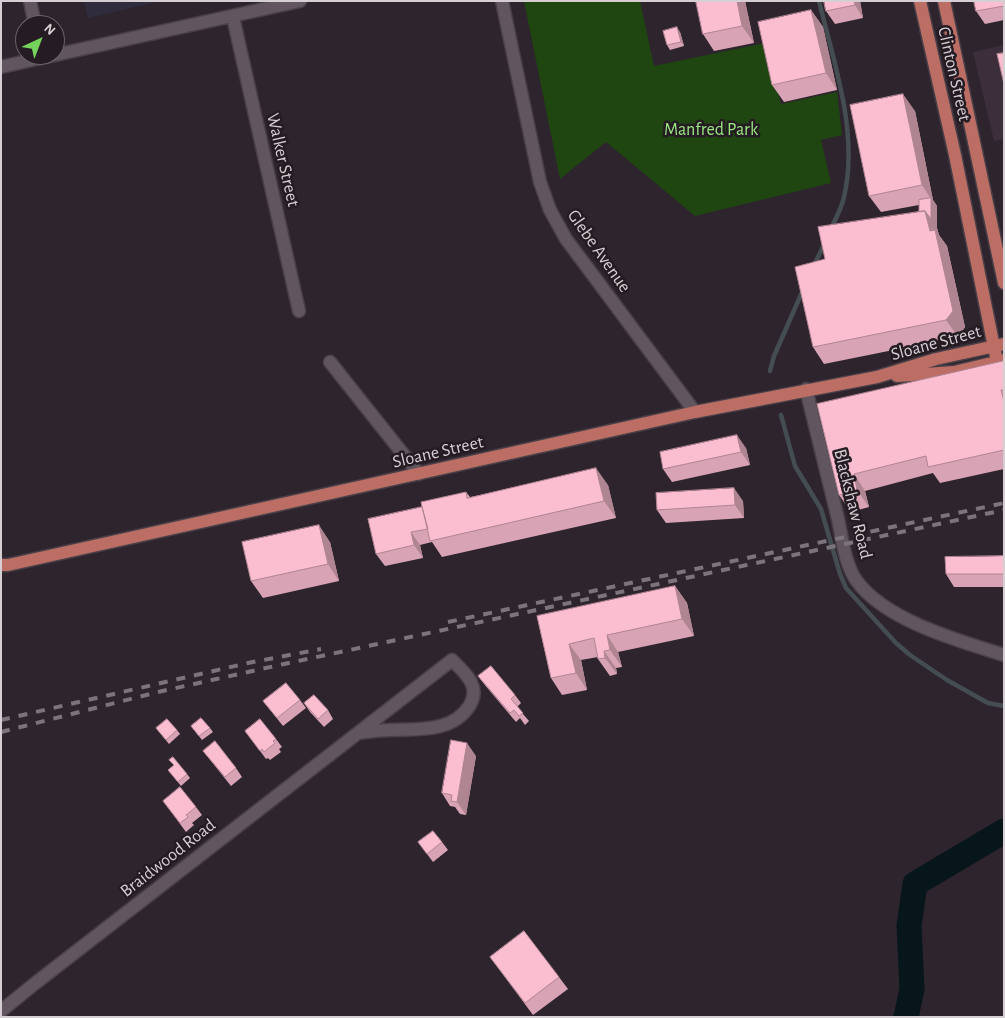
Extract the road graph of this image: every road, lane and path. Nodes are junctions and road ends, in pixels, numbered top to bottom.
1 (30, 1) edge
2 (502, 1) edge
3 (920, 1) edge
4 (944, 1) edge
5 (295, 2) edge
6 (33, 15) edge
7 (233, 17) junction
8 (65, 52) edge
9 (15, 64) edge
10 (1, 67) edge
11 (976, 150) junction
12 (955, 155) junction
13 (1004, 284) edge
14 (300, 311) dead end
15 (999, 344) edge
16 (1001, 361) edge
17 (330, 362) dead end
18 (954, 372) junction
19 (877, 377) junction
20 (897, 388) edge
21 (806, 389) junction
22 (695, 412) junction
23 (825, 413) edge
24 (816, 431) junction
25 (419, 474) junction
26 (4, 566) edge
27 (1004, 655) edge
28 (358, 733) junction
29 (1, 1011) edge

1 - 6 street
2 - 22 street, Glebe Avenue
3 - 12 main road, Clinton Street
4 - 11 main road, Clinton Street
5 - 7 street
7 - 8 street
7 - 14 street, Walker Street
9 - 10 street
11 - 12 main road
11 - 13 main road, Clinton Street
12 - 15 main road, Clinton Street
15 - 16 main road, Clinton Street
15 - 19 main road, Sloane Street
16 - 18 main road, Sloane Street
17 - 25 street
18 - 19 main road, Sloane Street
18 - 20 street
19 - 21 main road, Sloane Street
21 - 22 main road, Sloane Street
21 - 24 street, Blackshaw Road
22 - 25 main road, Sloane Street
23 - 24 street
24 - 27 street, Blackshaw Road
25 - 26 main road, Sloane Street
28 - 28 street, Braidwood Road
28 - 29 street, Braidwood Road

